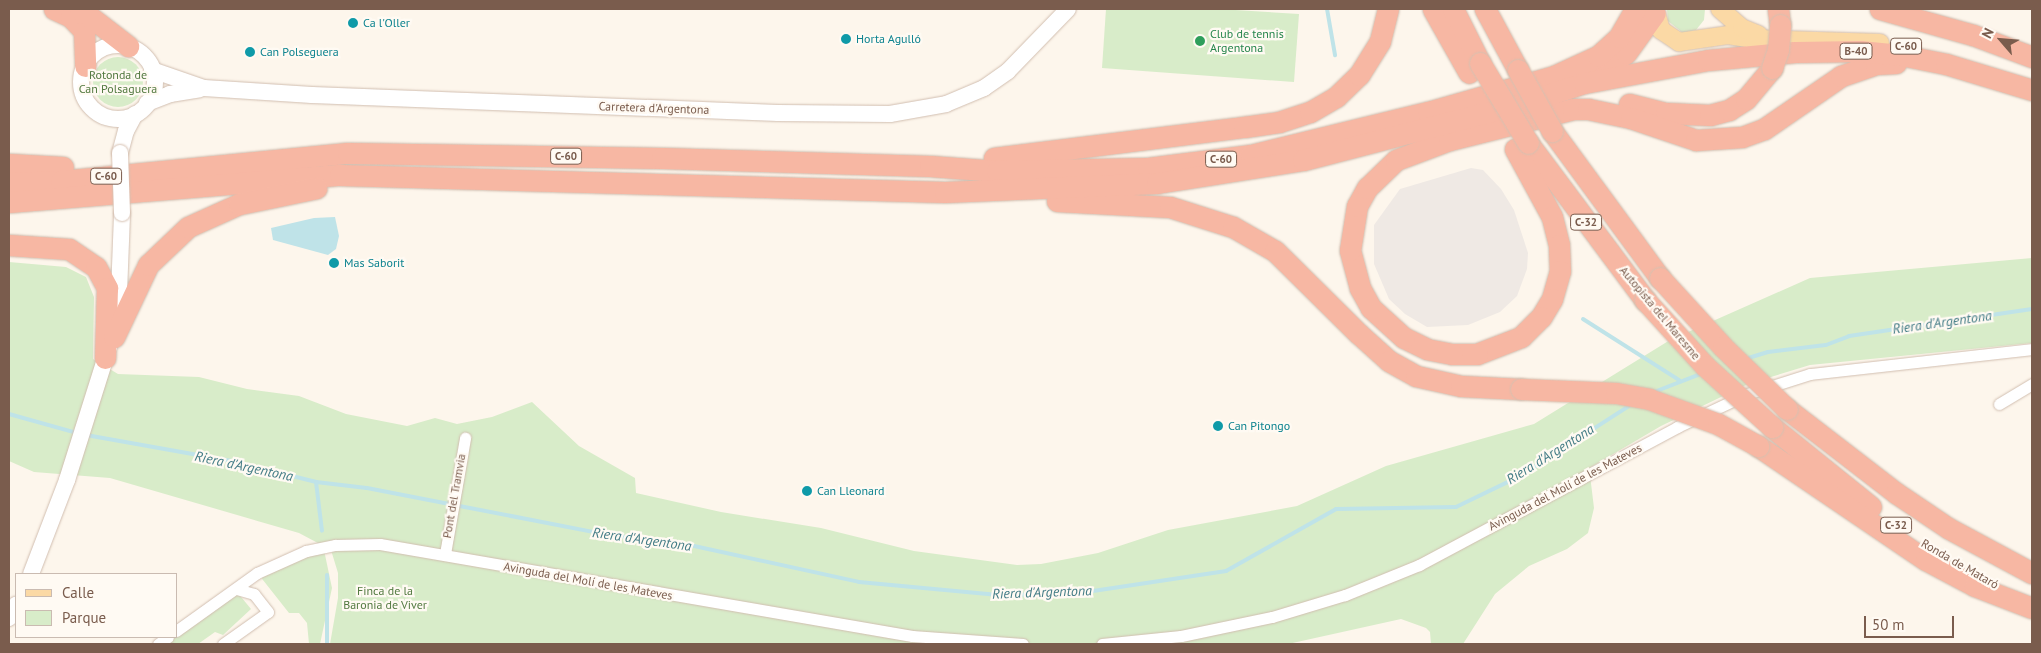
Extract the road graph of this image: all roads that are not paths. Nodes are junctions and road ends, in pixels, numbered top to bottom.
1 (54, 9) edge
2 (80, 9) edge
3 (1068, 9) edge
4 (1388, 9) edge
5 (1433, 9) edge
6 (1453, 9) edge
7 (1484, 9) edge
8 (1500, 9) edge
9 (1716, 9) edge
10 (1720, 9) edge
11 (1880, 9) edge
12 (1649, 10) edge
13 (1778, 24) edge
14 (1701, 38) junction
15 (128, 46) junction
16 (2032, 57) edge
17 (85, 66) junction
18 (1475, 68) junction
19 (152, 70) junction
20 (1518, 70) junction
21 (2032, 80) edge
22 (204, 88) junction
23 (2032, 90) edge
24 (2032, 96) edge
25 (1512, 98) junction
26 (141, 108) junction
27 (100, 114) junction
28 (1521, 146) junction
29 (120, 149) junction
30 (9, 164) edge
31 (203, 165) junction
32 (930, 166) junction
33 (386, 176) junction
34 (9, 183) edge
35 (945, 192) junction
36 (9, 202) edge
37 (9, 245) edge
38 (114, 337) junction
39 (2032, 349) edge
40 (102, 365) junction
41 (2032, 384) edge
42 (1998, 404) dead end
43 (1787, 409) joint
44 (1772, 428) joint
45 (465, 438) dead end
46 (445, 554) junction
47 (31, 573) edge
48 (2032, 573) edge
49 (236, 588) junction
50 (2032, 604) edge
51 (15, 607) edge
52 (2032, 608) edge
53 (9, 618) edge
54 (178, 630) edge
55 (223, 644) edge
56 (1023, 644) edge
57 (1102, 644) edge

1 - 17 highway
2 - 15 highway
3 - 22 street, Carretera d'Argentona
4 - 32 highway
5 - 18 highway
6 - 18 highway, Autopista del Maresme / C-32
7 - 20 highway, Autopista del Maresme / C-32
8 - 20 highway
9 - 14 main road
10 - 13 main road, C-60
11 - 16 highway
12 - 14 main road, C-60
12 - 25 highway, C-60
13 - 14 main road, C-60
13 - 21 main road, C-60
13 - 25 highway, bridge
15 - 17 street
15 - 19 street
17 - 27 street
18 - 28 highway, Autopista del Maresme / C-32, bridge
19 - 22 street
19 - 26 street
20 - 43 highway, Autopista del Maresme / C-32, bridge
22 - 26 street
23 - 25 highway, B-40
24 - 28 highway
25 - 32 highway, C-60
25 - 35 highway, C-60
26 - 27 street
26 - 29 street
27 - 29 street
28 - 44 highway, Autopista del Maresme / C-32, bridge
29 - 38 street, bridge
30 - 31 highway
31 - 32 highway, C-60
31 - 34 highway, C-60
33 - 35 highway, C-60
33 - 36 highway, C-60
33 - 38 highway
35 - 52 highway, bridge
37 - 40 highway
38 - 40 street
39 - 57 street, Avinguda del Molí de les Mateves
40 - 47 street
41 - 42 street
43 - 48 highway, Ronda de Mataró / C-32
44 - 50 highway, Ronda de Mataró / C-32
45 - 46 street, Pont del Tramvia
46 - 49 street, Avinguda del Molí de les Mateves
46 - 56 street, Avinguda del Molí de les Mateves
49 - 54 street, Avinguda del Molí de les Mateves
49 - 55 street
51 - 53 street

